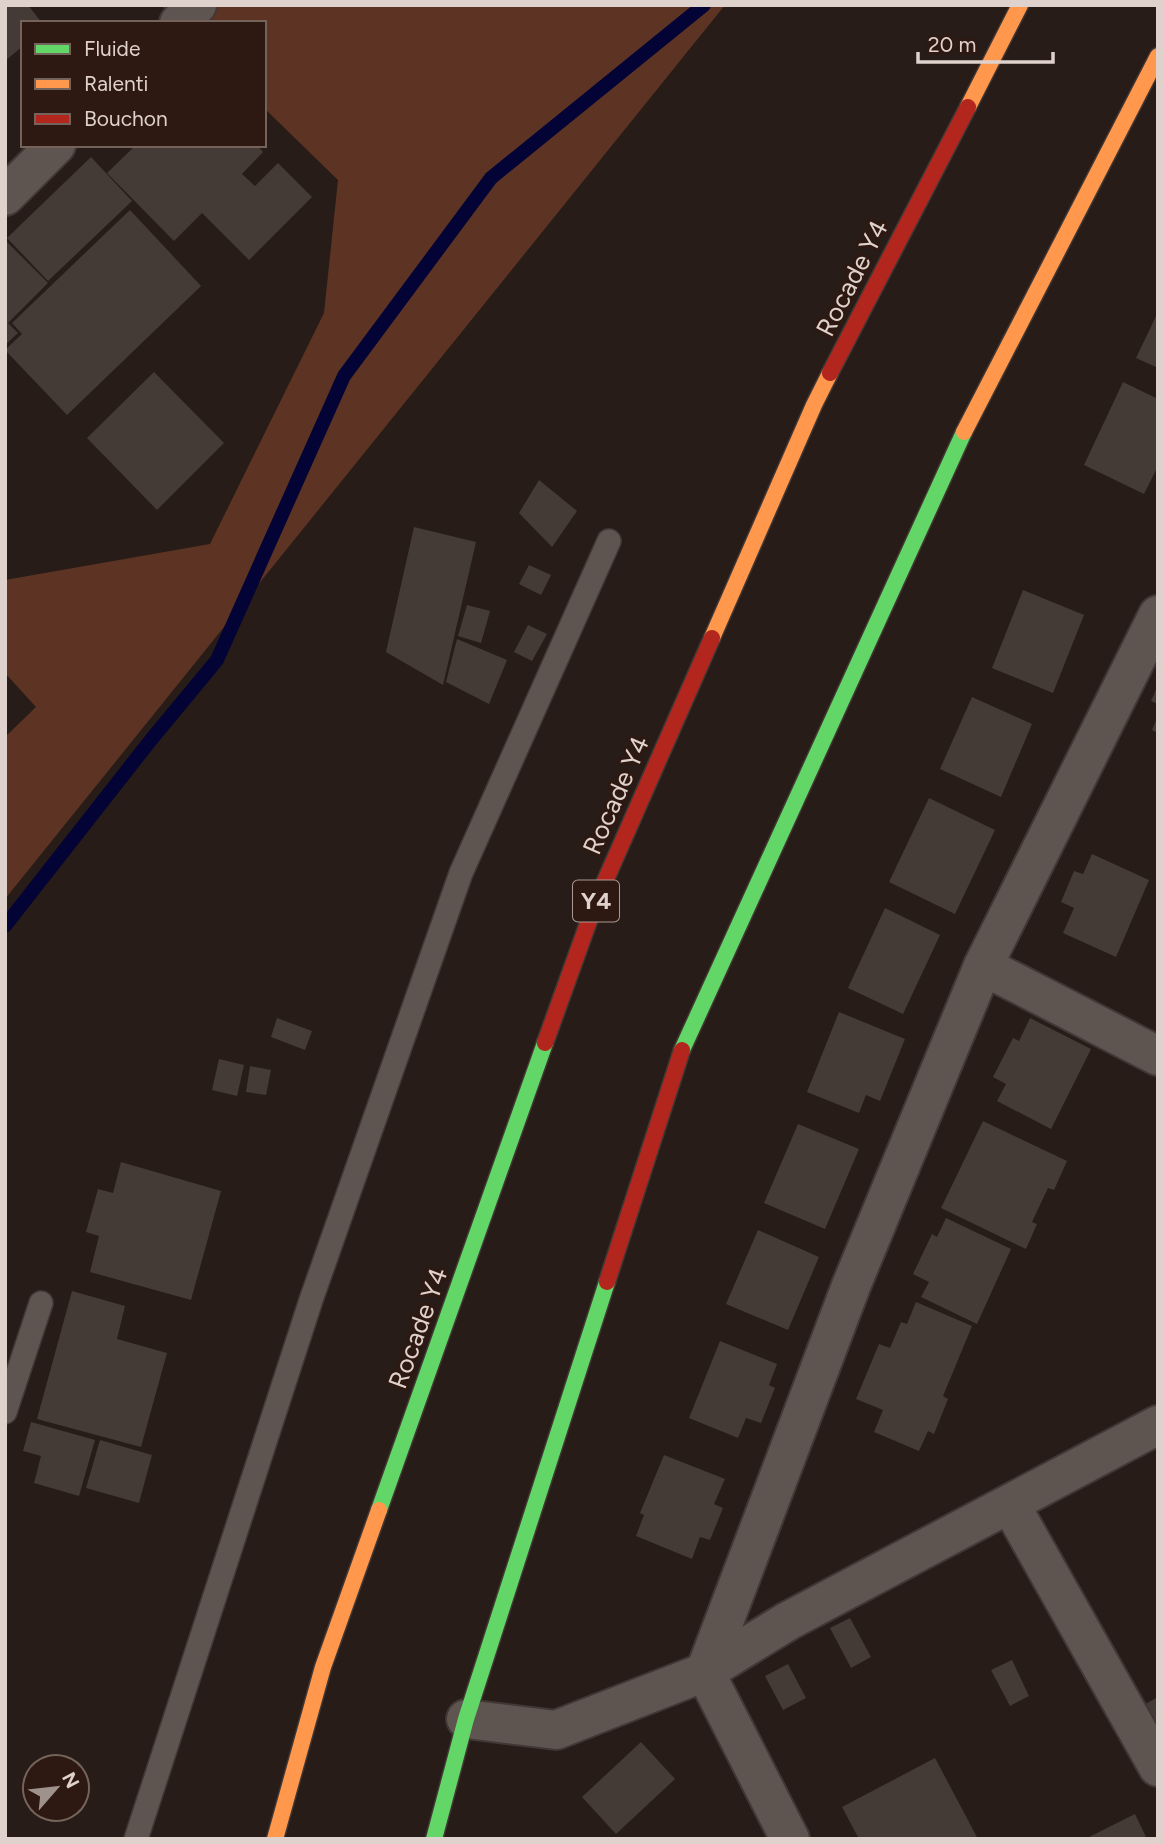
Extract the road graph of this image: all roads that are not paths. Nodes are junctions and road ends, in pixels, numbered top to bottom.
1 (197, 5) edge
2 (1020, 5) edge
3 (181, 21) edge
4 (1158, 56) edge
5 (54, 147) edge
6 (5, 196) edge
7 (610, 541) dead end
8 (1158, 615) edge
9 (983, 966) junction
10 (1158, 1056) edge
11 (41, 1303) dead end
12 (5, 1412) edge
13 (1158, 1425) edge
14 (1010, 1504) junction
15 (705, 1672) junction
16 (466, 1718) junction
17 (1158, 1767) edge
18 (136, 1839) edge
19 (275, 1839) edge
20 (434, 1839) edge
21 (790, 1839) edge

1 - 3 street
2 - 19 highway, Rocade Y4 / Y4
4 - 16 highway
5 - 6 street
7 - 18 lane
8 - 9 street
9 - 10 street
9 - 15 street
11 - 12 lane
13 - 14 street
14 - 15 street
14 - 17 street
15 - 16 street
15 - 21 street
16 - 20 highway

